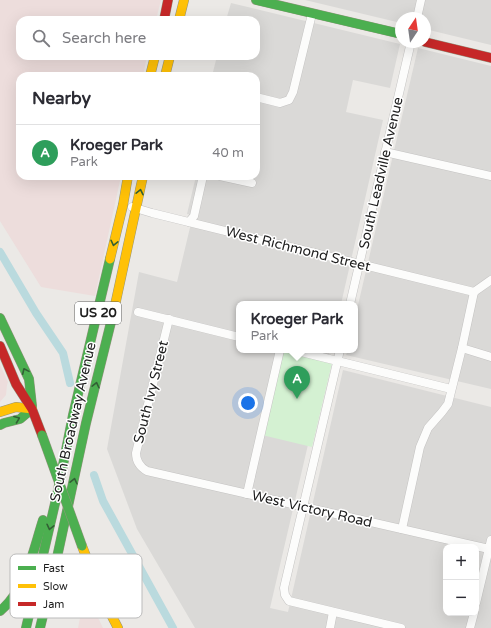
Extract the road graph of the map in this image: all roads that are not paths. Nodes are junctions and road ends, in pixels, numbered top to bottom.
1 (168, 0) edge
2 (184, 0) edge
3 (256, 0) edge
4 (421, 0) edge
5 (418, 12) edge
6 (312, 14) junction
7 (165, 16) edge
8 (180, 16) edge
9 (395, 33) edge
10 (431, 43) edge
11 (410, 48) edge
12 (491, 58) edge
13 (154, 60) edge
14 (169, 60) edge
15 (151, 72) edge
16 (166, 72) edge
17 (260, 98) edge
18 (386, 152) junction
19 (491, 176) edge
20 (127, 180) edge
21 (142, 180) edge
22 (202, 180) edge
23 (238, 180) edge
24 (252, 183) dead end
25 (123, 205) junction
26 (137, 208) junction
27 (189, 222) junction
28 (360, 264) junction
29 (491, 280) edge
30 (474, 292) junction
31 (351, 301) edge
32 (138, 312) dead end
33 (0, 318) edge
34 (169, 320) junction
35 (236, 336) edge
36 (0, 346) edge
37 (462, 348) junction
38 (279, 353) edge
39 (305, 353) edge
40 (339, 353) edge
41 (491, 357) edge
42 (337, 361) junction
43 (451, 389) junction
44 (32, 409) junction
45 (0, 412) edge
46 (0, 425) edge
47 (68, 446) junction
48 (138, 464) joint
49 (247, 494) junction
50 (303, 507) junction
51 (402, 530) junction
52 (491, 540) edge
53 (489, 549) junction
54 (32, 554) edge
55 (43, 554) edge
56 (58, 554) edge
57 (85, 554) edge
58 (479, 591) edge
59 (10, 602) edge
60 (0, 611) edge
61 (333, 612) junction
62 (473, 616) edge
63 (28, 618) edge
64 (42, 618) edge
65 (113, 618) edge
66 (26, 628) edge
67 (40, 628) edge
68 (118, 628) edge
69 (330, 628) edge
70 (402, 628) edge
71 (470, 628) edge

1 - 7 main road
2 - 8 main road
3 - 6 main road
4 - 5 street
6 - 9 main road
6 - 17 street
10 - 12 main road
11 - 18 street, South Leadville Avenue
13 - 15 main road
14 - 16 main road
18 - 19 street
18 - 28 street, South Leadville Avenue
20 - 25 main road, South Broadway Avenue / US 20
26 -> 21 main road, South Broadway Avenue / US 20
22 - 27 street
23 - 24 street
25 - 26 street, West Richmond Street
25 -> 47 main road, South Broadway Avenue / US 20
26 - 27 street, West Richmond Street
56 -> 26 main road, South Broadway Avenue / US 20
27 - 28 street, West Richmond Street
28 - 30 street, West Richmond Street
28 - 31 street, South Leadville Avenue
29 - 30 street
30 - 37 street
32 - 34 street
44 -> 33 main road
34 - 35 street
34 - 48 street, South Ivy Street
36 - 44 main road
37 - 41 street
37 - 43 street
38 - 49 street
39 - 42 street
40 - 42 street
42 - 43 street
42 - 50 street
43 - 51 street
44 - 45 main road
46 -> 44 main road
44 - 57 main road, bridge
47 - 54 main road
47 -> 55 main road, South Broadway Avenue / US 20
48 - 49 street, West Victory Road
49 - 50 street, West Victory Road
50 - 51 street, West Victory Road
50 - 61 street
51 - 53 street, West Victory Road
52 - 53 street
53 - 58 street
59 - 60 main road
61 - 69 street
61 - 70 street
62 - 71 street
63 -> 66 main road, South Broadway Avenue / US 20
67 -> 64 main road, South Broadway Avenue / US 20
65 - 68 main road, bridge

